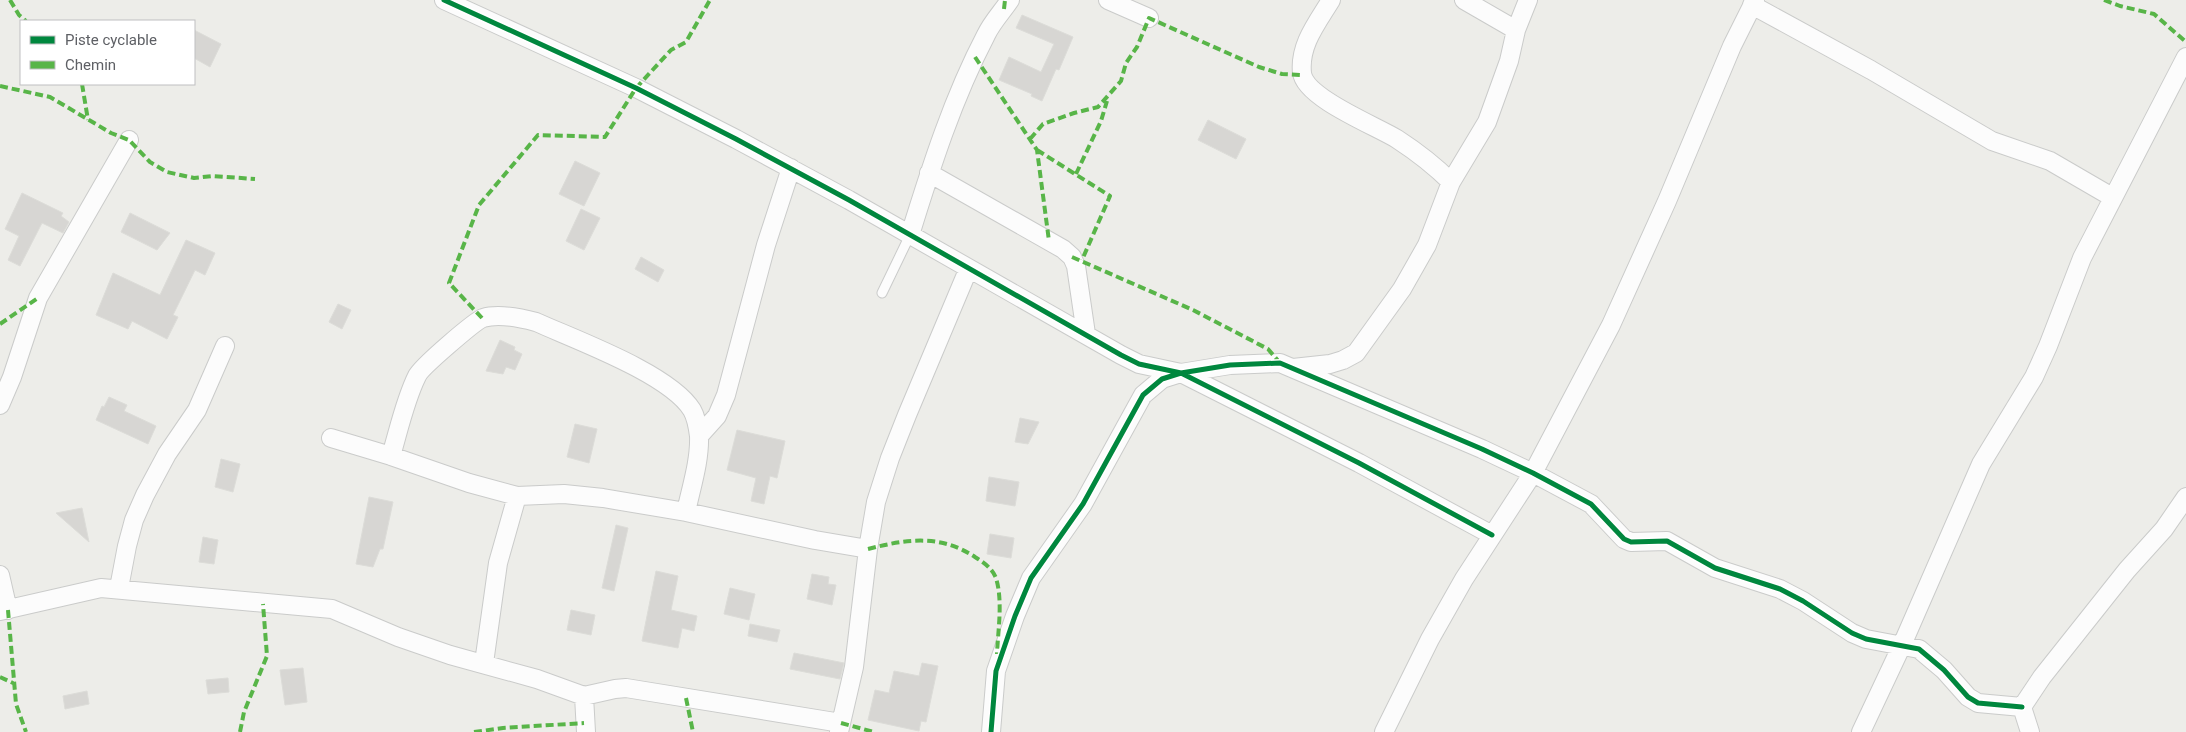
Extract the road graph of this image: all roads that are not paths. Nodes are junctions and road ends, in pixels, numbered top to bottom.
1 (444, 0) edge
2 (1010, 0) edge
3 (1108, 0) edge
4 (1331, 0) edge
5 (1464, 0) edge
6 (1528, 0) edge
7 (1754, 2) edge
8 (1150, 18) dead end
9 (1516, 30) junction
10 (2186, 57) edge
11 (129, 140) dead end
12 (791, 168) junction
13 (929, 173) junction
14 (1451, 182) junction
15 (2112, 197) junction
16 (910, 235) junction
17 (968, 270) junction
18 (882, 293) dead end
19 (1086, 334) junction
20 (225, 346) dead end
21 (1290, 369) junction
22 (1180, 373) junction
23 (0, 405) edge
24 (699, 436) junction
25 (331, 438) dead end
26 (391, 456) junction
27 (1533, 474) junction
28 (517, 496) junction
29 (2186, 497) edge
30 (686, 512) junction
31 (1492, 535) junction
32 (868, 549) junction
33 (0, 576) edge
34 (120, 588) junction
35 (4, 611) edge
36 (1902, 645) junction
37 (484, 663) junction
38 (584, 696) junction
39 (2022, 707) junction
40 (840, 727) edge
41 (586, 732) edge
42 (991, 732) edge
43 (1384, 732) edge
44 (1861, 732) edge
45 (2030, 732) edge

1 - 12 street
2 - 13 street
3 - 8 street
4 - 14 street
5 - 9 street
6 - 9 street
7 - 15 street
7 - 27 street
9 - 14 street
10 - 15 street
11 - 23 street
12 - 16 street
12 - 24 street
13 - 16 street
13 - 19 street
14 - 21 street
15 - 36 street
16 - 17 street
16 - 18 lane
17 - 19 street
17 - 32 street
19 - 22 street
20 - 34 street
21 - 22 street
21 - 27 street
22 - 31 street
22 - 42 street
24 - 26 street
24 - 30 street
25 - 26 street
26 - 28 street
27 - 31 street
27 - 36 street
28 - 30 street
28 - 37 street
29 - 39 street
30 - 32 street
31 - 43 street
32 - 40 street
33 - 35 street
34 - 35 street
34 - 37 street
36 - 39 street
36 - 44 street
37 - 38 street
38 - 40 street
38 - 41 street
39 - 45 street

